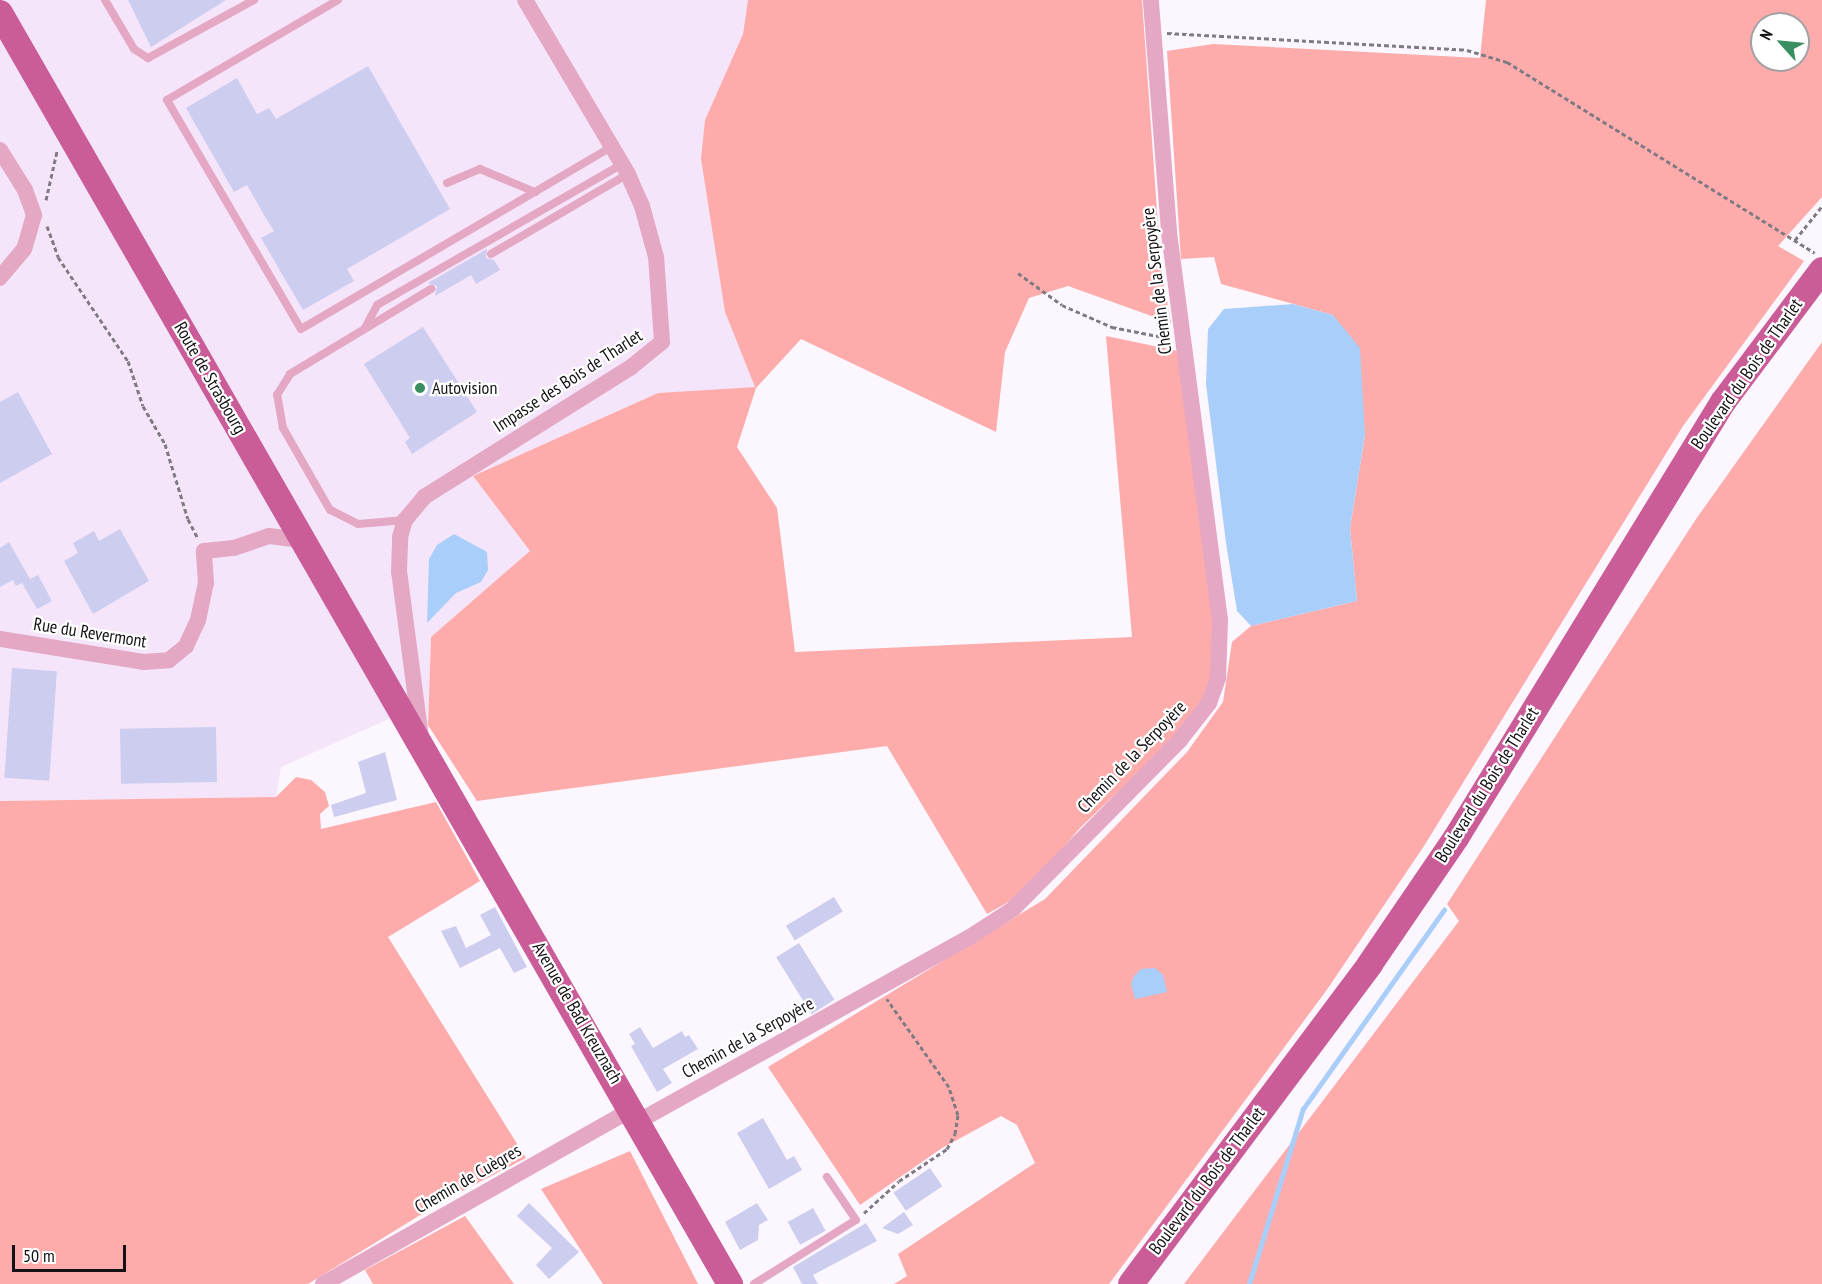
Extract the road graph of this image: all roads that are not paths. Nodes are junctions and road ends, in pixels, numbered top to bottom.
1 (105, 0) edge
2 (254, 0) edge
3 (338, 0) edge
4 (525, 0) edge
5 (1151, 0) edge
6 (0, 13) edge
7 (611, 147) junction
8 (0, 150) edge
9 (625, 169) junction
10 (447, 183) dead end
11 (535, 192) junction
12 (491, 254) dead end
13 (1819, 262) edge
14 (0, 278) edge
15 (431, 289) dead end
16 (364, 329) junction
17 (405, 520) junction
18 (303, 540) junction
19 (0, 639) edge
20 (422, 742) junction
21 (636, 1115) junction
22 (827, 1177) dead end
23 (323, 1284) edge
24 (730, 1284) edge
25 (754, 1284) edge
26 (1131, 1284) edge

1 - 2 lane
3 - 11 lane
4 - 7 street, Impasse des Bois de Tharlet
5 - 21 street, Chemin de la Serpoyère
6 - 18 main road, Route de Strasbourg
7 - 9 street, Impasse des Bois de Tharlet
7 - 11 lane
8 - 14 street
9 - 12 lane
9 - 16 lane
9 - 17 street, Impasse des Bois de Tharlet
10 - 11 lane
13 - 26 main road, Boulevard du Bois de Tharlet
15 - 16 lane
16 - 17 lane
17 - 20 street, Impasse des Bois de Tharlet
18 - 19 street, Rue du Revermont
18 - 20 main road, Route de Strasbourg
20 - 21 main road, Avenue de Bad Kreuznach
21 - 23 street, Chemin de Cuègres
21 - 24 main road, Avenue de Bad Kreuznach
22 - 25 lane

